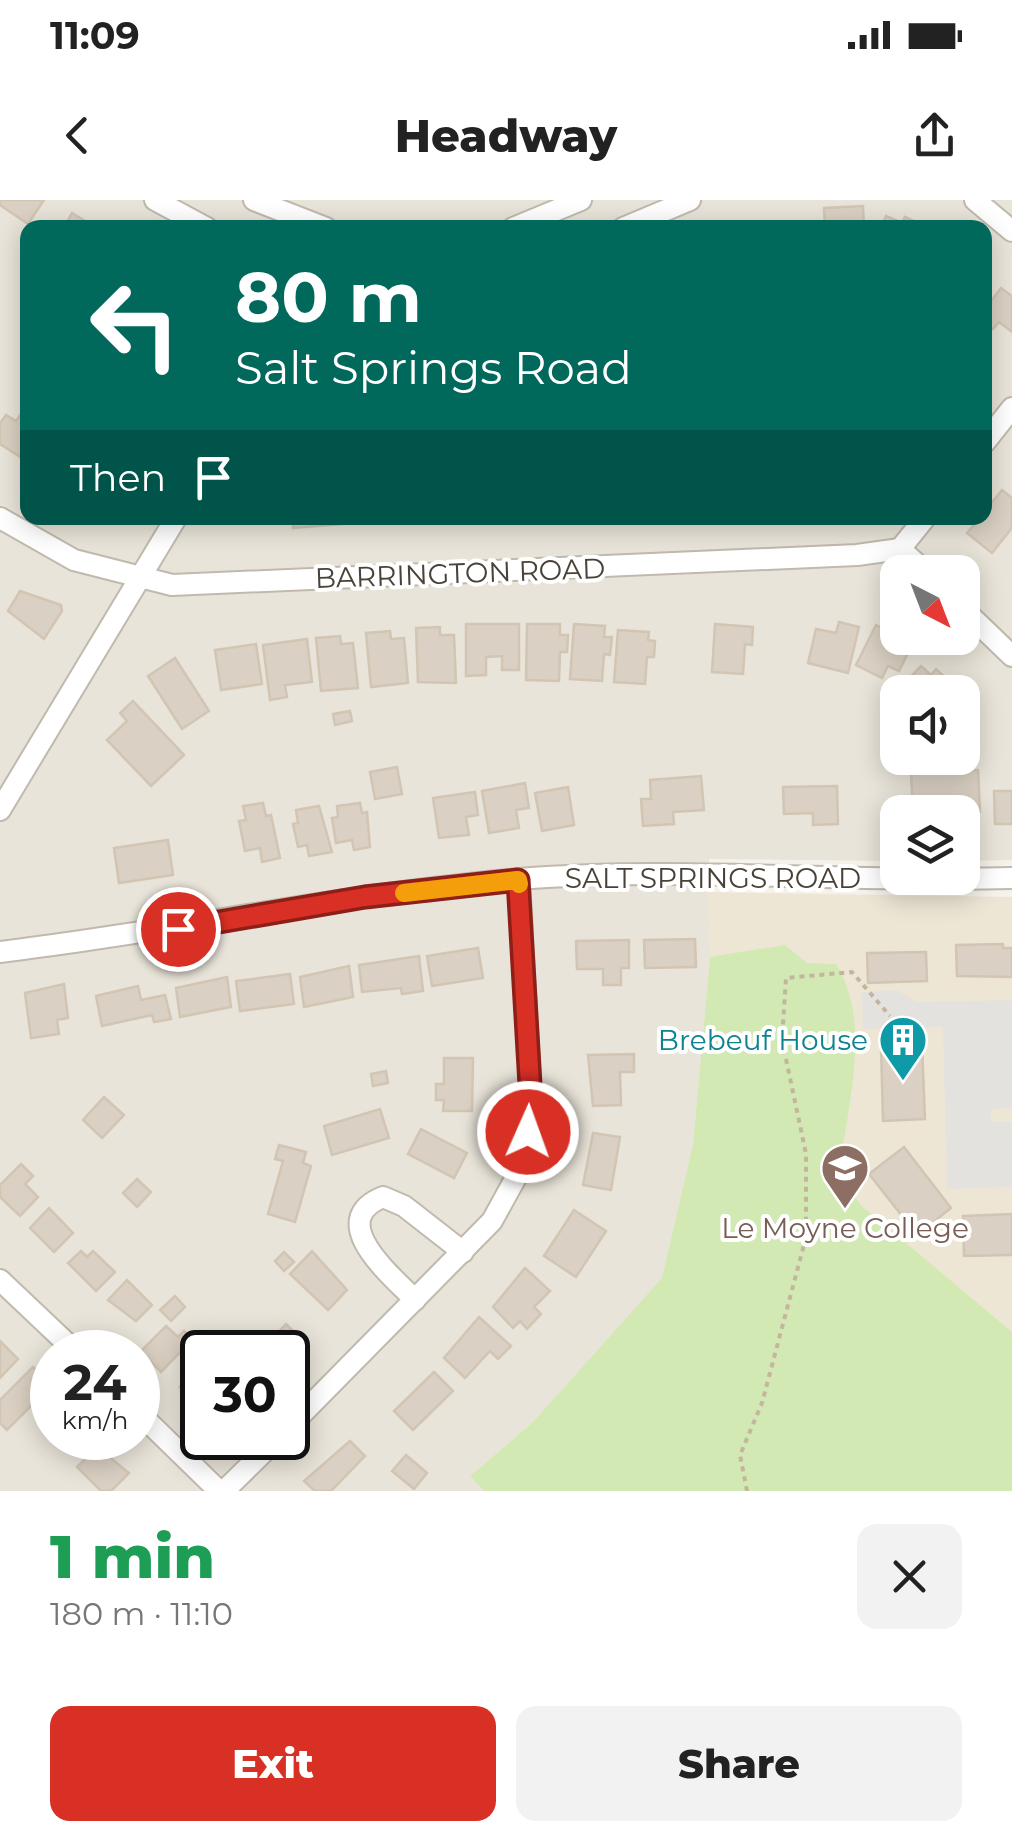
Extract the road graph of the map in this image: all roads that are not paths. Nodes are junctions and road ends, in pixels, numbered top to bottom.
1 (155, 200) edge
2 (254, 200) edge
3 (580, 200) edge
4 (690, 200) edge
5 (975, 200) edge
6 (192, 220) edge
7 (305, 220) edge
8 (532, 220) edge
9 (643, 220) edge
10 (1012, 231) edge
11 (1012, 408) edge
12 (992, 433) edge
13 (0, 518) edge
14 (172, 525) edge
15 (919, 525) edge
16 (900, 549) junction
17 (907, 555) edge
18 (138, 580) junction
19 (980, 625) edge
20 (1012, 656) edge
21 (0, 810) edge
22 (1012, 878) edge
23 (518, 880) junction
24 (0, 952) edge
25 (463, 1252) junction
26 (0, 1280) edge
27 (415, 1300) junction
28 (53, 1330) edge
29 (310, 1406) edge
30 (160, 1433) edge
31 (255, 1460) edge
32 (222, 1491) edge

1 - 6 street
2 - 7 street
3 - 8 street
4 - 9 street
5 - 10 street
11 - 12 street
13 - 18 street, BARRINGTON ROAD
14 - 18 street
15 - 16 street
16 - 17 street
16 - 18 street, BARRINGTON ROAD
18 - 21 street
19 - 20 street
22 - 23 street, SALT SPRINGS ROAD
23 - 24 street, SALT SPRINGS ROAD
23 - 25 street
25 - 27 street
25 - 27 street
26 - 28 street
27 - 29 street
30 - 32 street
31 - 32 street

